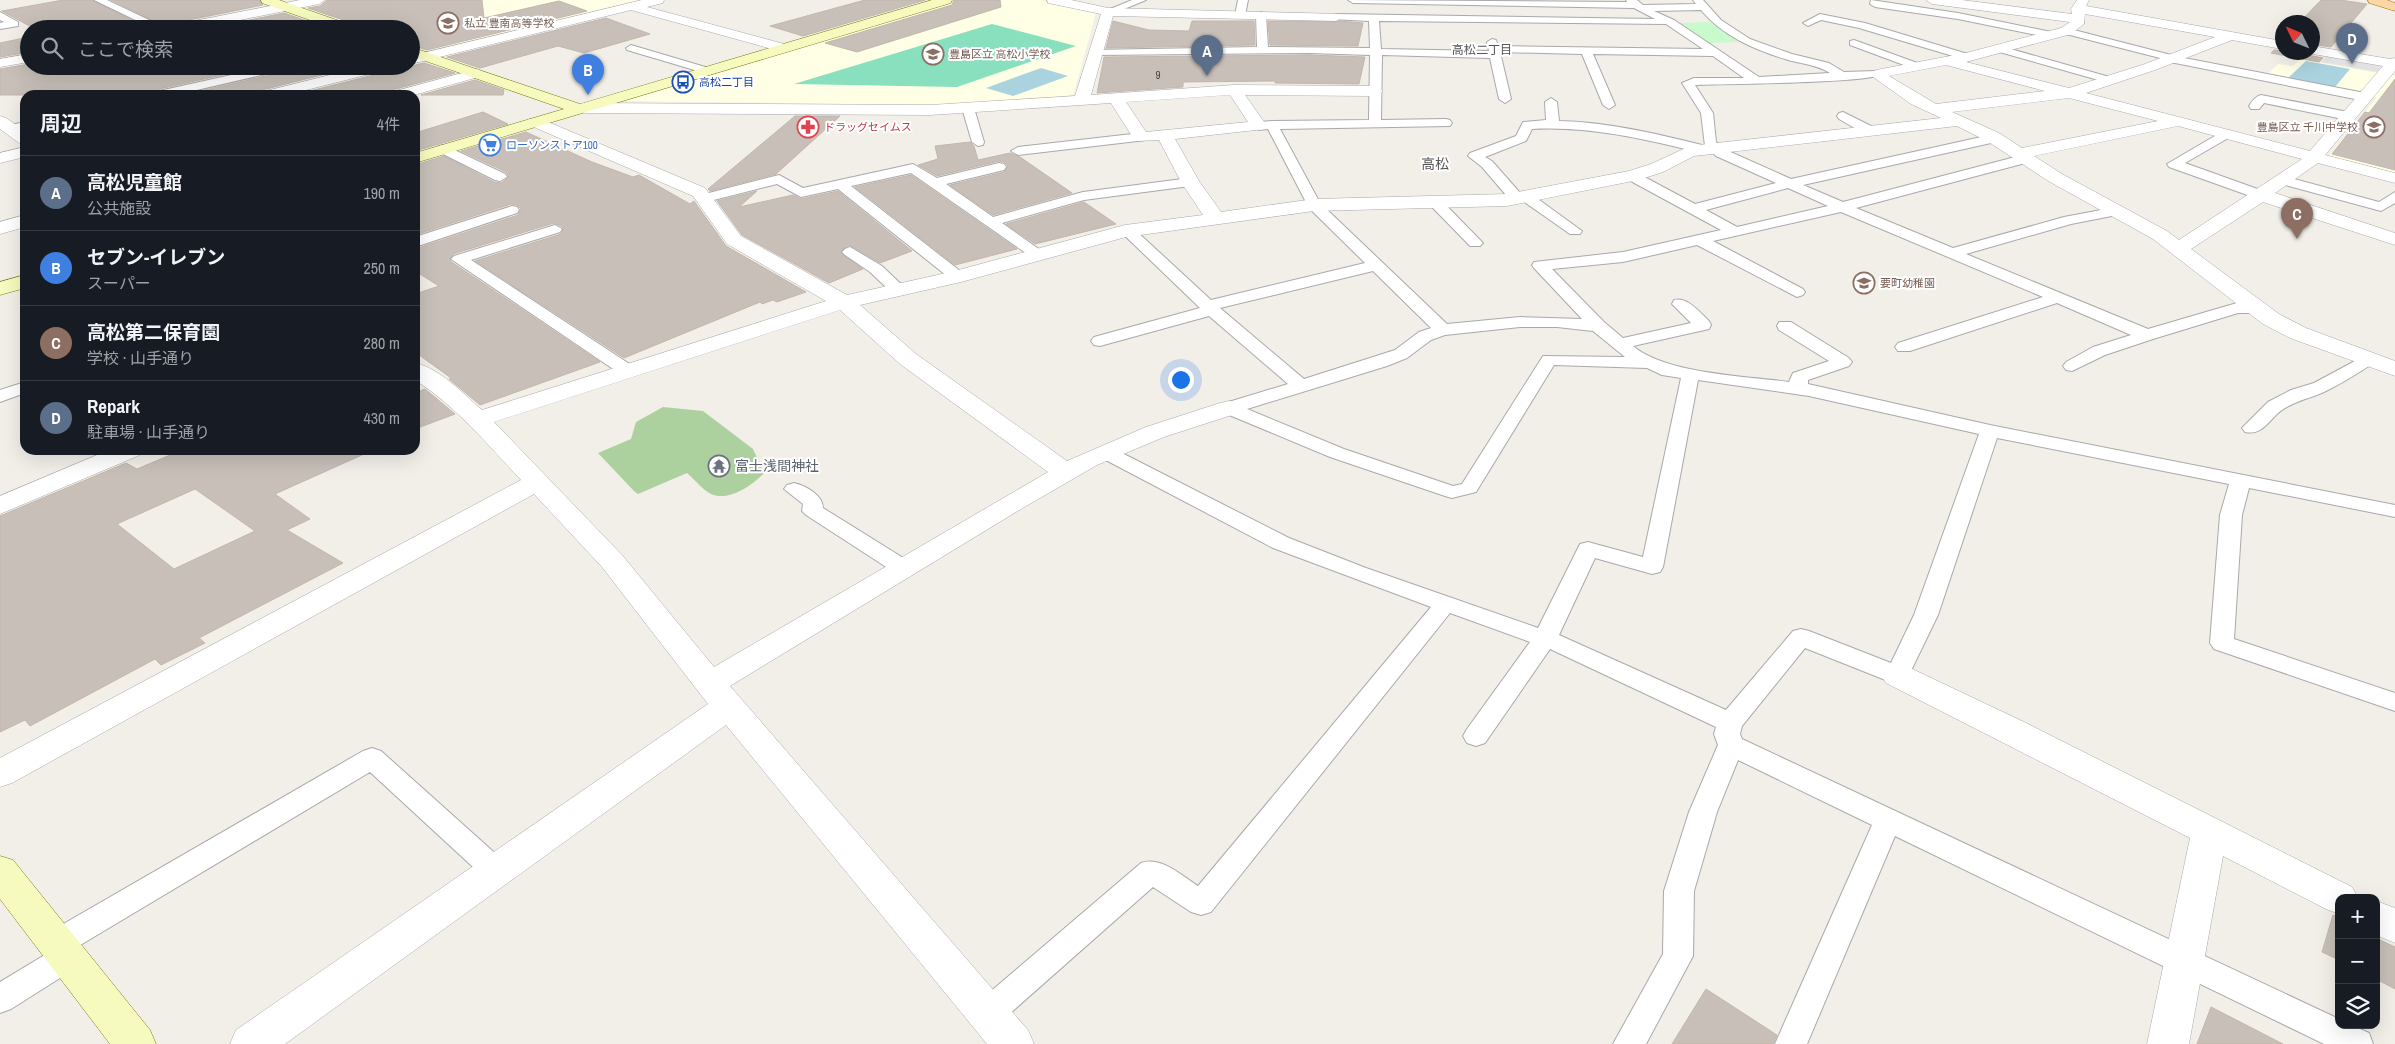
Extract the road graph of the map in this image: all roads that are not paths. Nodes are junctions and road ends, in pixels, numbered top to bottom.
1 (99, 0) edge
2 (267, 0) edge
3 (319, 0) edge
4 (608, 0) edge
5 (658, 0) edge
6 (946, 0) edge
7 (1054, 0) edge
8 (1141, 0) edge
9 (1243, 0) edge
10 (1353, 0) edge
11 (1876, 0) edge
12 (1932, 0) edge
13 (2374, 0) edge
14 (1402, 1) edge
15 (1636, 4) edge
16 (1702, 4) edge
17 (631, 6) junction
18 (286, 7) junction
19 (2395, 7) edge
20 (2080, 9) edge
21 (1108, 12) junction
22 (0, 15) edge
23 (1240, 15) junction
24 (1261, 15) junction
25 (1336, 17) joint
26 (1374, 18) junction
27 (1409, 18) junction
28 (143, 20) edge
29 (220, 20) edge
30 (323, 20) edge
31 (1487, 20) junction
32 (1670, 22) junction
33 (1808, 23) dead end
34 (0, 26) edge
35 (2066, 31) junction
36 (1900, 36) junction
37 (2048, 36) junction
38 (2231, 36) junction
39 (2275, 44) edge
40 (2073, 45) dead end
41 (632, 48) dead end
42 (783, 48) junction
43 (2000, 49) junction
44 (1586, 50) junction
45 (1263, 51) junction
46 (2320, 51) edge
47 (1096, 52) junction
48 (1376, 52) junction
49 (1495, 52) junction
50 (1716, 53) junction
51 (1967, 57) junction
52 (420, 58) edge
53 (420, 58) edge
54 (2172, 58) junction
55 (20, 60) edge
56 (1947, 61) junction
57 (2131, 61) dead end
58 (0, 63) edge
59 (2394, 64) edge
60 (1916, 66) junction
61 (2150, 67) junction
62 (708, 71) junction
63 (477, 73) junction
64 (1876, 74) junction
65 (230, 75) edge
66 (248, 75) edge
67 (354, 75) edge
68 (1843, 77) junction
69 (235, 78) junction
70 (2109, 80) junction
71 (1757, 81) junction
72 (181, 90) edge
73 (301, 90) edge
74 (415, 90) edge
75 (1234, 90) junction
76 (1375, 91) junction
77 (2070, 93) junction
78 (2365, 97) junction
79 (1116, 99) junction
80 (1505, 99) dead end
81 (1081, 101) junction
82 (1552, 102) dead end
83 (1609, 105) dead end
84 (2255, 106) dead end
85 (582, 108) junction
86 (968, 108) junction
87 (1934, 109) junction
88 (1843, 116) dead end
89 (2348, 116) junction
90 (1960, 121) junction
91 (535, 122) junction
92 (1376, 122) junction
93 (2177, 122) junction
94 (1446, 123) dead end
95 (1554, 124) junction
96 (1265, 126) junction
97 (1870, 131) junction
98 (2225, 134) junction
99 (1164, 135) junction
100 (1141, 137) junction
101 (1995, 138) junction
102 (978, 142) dead end
103 (1708, 148) junction
104 (444, 149) junction
105 (1018, 151) dead end
106 (20, 153) edge
107 (420, 156) edge
108 (2022, 157) junction
109 (2314, 157) junction
110 (0, 158) edge
111 (999, 167) dead end
112 (1632, 176) junction
113 (500, 178) dead end
114 (2395, 178) edge
115 (2283, 180) junction
116 (1190, 182) junction
117 (934, 183) junction
118 (840, 184) junction
119 (1792, 184) junction
120 (2258, 194) junction
121 (2395, 196) edge
122 (706, 198) junction
123 (1521, 198) junction
124 (1436, 203) junction
125 (1314, 205) junction
126 (1842, 207) junction
127 (1693, 209) junction
128 (512, 210) dead end
129 (2117, 210) junction
130 (1216, 219) junction
131 (20, 222) edge
132 (990, 222) junction
133 (0, 228) edge
134 (555, 229) dead end
135 (1575, 230) dead end
136 (1128, 231) junction
137 (1735, 232) junction
138 (420, 240) edge
139 (1699, 240) junction
140 (2395, 240) edge
141 (1475, 243) dead end
142 (2179, 248) junction
143 (850, 252) dead end
144 (1955, 252) junction
145 (1038, 255) junction
146 (1376, 265) junction
147 (958, 277) junction
148 (20, 283) edge
149 (0, 289) edge
150 (898, 290) junction
151 (1797, 292) dead end
152 (2060, 297) junction
153 (844, 302) junction
154 (1680, 304) dead end
155 (1210, 308) junction
156 (2256, 309) junction
157 (1598, 326) junction
158 (1785, 326) dead end
159 (1443, 330) junction
160 (2147, 335) junction
161 (1100, 341) dead end
162 (1621, 344) junction
163 (1904, 347) dead end
164 (2368, 359) junction
165 (1646, 363) junction
166 (2072, 366) dead end
167 (2395, 369) edge
168 (628, 371) junction
169 (420, 373) edge
170 (1690, 376) junction
171 (1301, 386) junction
172 (20, 389) edge
173 (1798, 389) junction
174 (0, 396) edge
175 (1229, 408) junction
176 (478, 419) junction
177 (2252, 428) dead end
178 (1990, 431) junction
179 (1107, 453) junction
180 (119, 455) edge
181 (1066, 473) junction
182 (2241, 479) junction
183 (537, 482) junction
184 (794, 489) dead end
185 (0, 506) edge
186 (2395, 511) edge
187 (905, 569) junction
188 (1446, 603) junction
189 (1545, 638) junction
190 (1897, 675) junction
191 (719, 695) junction
192 (2395, 702) edge
193 (1730, 734) junction
194 (1476, 736) dead end
195 (0, 774) edge
196 (1888, 819) junction
197 (2209, 832) junction
198 (0, 871) edge
199 (496, 871) junction
200 (2335, 896) edge
201 (2380, 919) edge
202 (2395, 926) edge
203 (63, 950) junction
204 (2186, 961) junction
205 (0, 999) edge
206 (987, 1014) junction
207 (135, 1044) edge
208 (251, 1044) edge
209 (1013, 1044) edge
210 (1629, 1044) edge
211 (1792, 1044) edge
212 (2168, 1044) edge
213 (2357, 1044) edge

1 - 28 lane
2 - 18 street
3 - 18 street
4 - 17 street
5 - 17 street
6 - 42 street
7 - 21 street
8 - 21 lane
9 - 23 lane
10 - 14 lane
11 - 37 lane
12 - 20 street
13 - 19 main road
14 - 15 lane
14 - 27 lane
15 - 16 lane
15 - 32 lane
16 - 68 lane
17 - 42 street
17 - 52 street
18 - 29 street
18 - 30 street
20 - 35 street
20 - 38 street
21 - 23 street
21 - 47 street
22 - 34 lane
23 - 24 street
24 - 25 street
24 - 45 lane
25 - 26 lane
26 - 27 lane
26 - 48 lane
27 - 31 lane
31 - 32 lane
31 - 49 lane
32 - 50 lane
33 - 36 lane
35 - 37 street
35 - 54 lane
36 - 51 lane
36 - 60 lane
37 - 40 lane
37 - 43 street
38 - 39 street
38 - 54 street
41 - 62 lane
42 - 62 street
43 - 51 street
43 - 70 lane
44 - 49 lane
44 - 50 lane
44 - 83 lane
45 - 47 lane
45 - 48 lane
46 - 59 street
47 - 81 street
48 - 49 lane
48 - 76 lane
49 - 80 lane
50 - 71 lane
51 - 56 street
53 - 63 street
54 - 61 street
54 - 78 lane
55 - 58 street
56 - 60 street
56 - 77 street
57 - 61 lane
59 - 78 street
60 - 64 street
61 - 70 street
62 - 85 street
63 - 74 street
63 - 85 street
64 - 68 lane
64 - 87 street
65 - 69 lane
66 - 69 lane
67 - 73 street
68 - 71 lane
69 - 72 lane
70 - 77 street
71 - 103 lane
75 - 76 street
75 - 79 street
75 - 96 street
76 - 92 lane
77 - 87 street
77 - 93 street
78 - 89 street
79 - 81 street
79 - 100 street
81 - 86 street
82 - 95 lane
84 - 89 lane
85 - 86 street
85 - 91 street
86 - 102 lane
87 - 90 street
88 - 97 lane
89 - 109 street
90 - 97 street
90 - 101 street
91 - 104 street
91 - 122 street
92 - 94 lane
92 - 96 lane
93 - 98 street
93 - 108 street
95 - 103 lane
95 - 123 lane
96 - 99 street
96 - 125 lane
97 - 103 street
98 - 109 street
98 - 120 lane
99 - 100 street
99 - 116 street
100 - 105 lane
101 - 108 street
101 - 119 lane
103 - 112 street
103 - 119 lane
104 - 107 street
104 - 113 lane
106 - 110 street
108 - 126 lane
108 - 129 street
109 - 114 street
109 - 115 street
111 - 117 lane
112 - 123 street
112 - 127 lane
115 - 120 street
115 - 121 lane
116 - 130 street
116 - 132 lane
117 - 118 lane
117 - 132 lane
118 - 122 lane
118 - 147 lane
119 - 126 lane
119 - 127 lane
120 - 140 street
120 - 142 street
122 - 153 street
123 - 124 street
123 - 135 lane
124 - 125 street
124 - 141 lane
125 - 130 street
125 - 146 lane
126 - 137 lane
126 - 144 lane
127 - 137 lane
128 - 138 lane
129 - 142 street
129 - 144 lane
130 - 136 street
131 - 133 street
132 - 145 lane
134 - 168 lane
136 - 145 street
136 - 155 lane
137 - 139 lane
139 - 151 lane
139 - 157 lane
142 - 156 street
143 - 150 lane
144 - 152 lane
145 - 147 street
146 - 155 lane
146 - 159 lane
147 - 150 street
148 - 149 street
150 - 153 street
152 - 160 lane
152 - 163 lane
153 - 168 street
153 - 181 street
154 - 162 lane
155 - 161 lane
155 - 171 lane
156 - 160 lane
156 - 164 street
157 - 159 lane
157 - 162 lane
158 - 173 lane
159 - 171 lane
160 - 166 lane
162 - 165 lane
164 - 167 street
164 - 177 lane
165 - 170 lane
165 - 175 lane
168 - 176 street
169 - 176 street
170 - 173 lane
170 - 189 lane
171 - 175 lane
172 - 174 lane
173 - 178 lane
175 - 179 street
176 - 183 street
178 - 182 lane
178 - 190 lane
179 - 181 street
179 - 188 lane
180 - 185 street
181 - 187 street
182 - 186 lane
182 - 192 lane
183 - 191 street
183 - 195 street
184 - 187 lane
187 - 191 street
188 - 189 lane
188 - 206 lane
189 - 193 lane
189 - 194 lane
190 - 193 lane
190 - 197 street
191 - 199 street
191 - 206 street
193 - 196 lane
193 - 210 lane
196 - 204 lane
196 - 211 lane
197 - 200 street
197 - 204 street
198 - 203 street
199 - 203 lane
199 - 208 street
201 - 202 street
203 - 205 lane
203 - 207 street
204 - 212 street
204 - 213 lane
206 - 209 street

